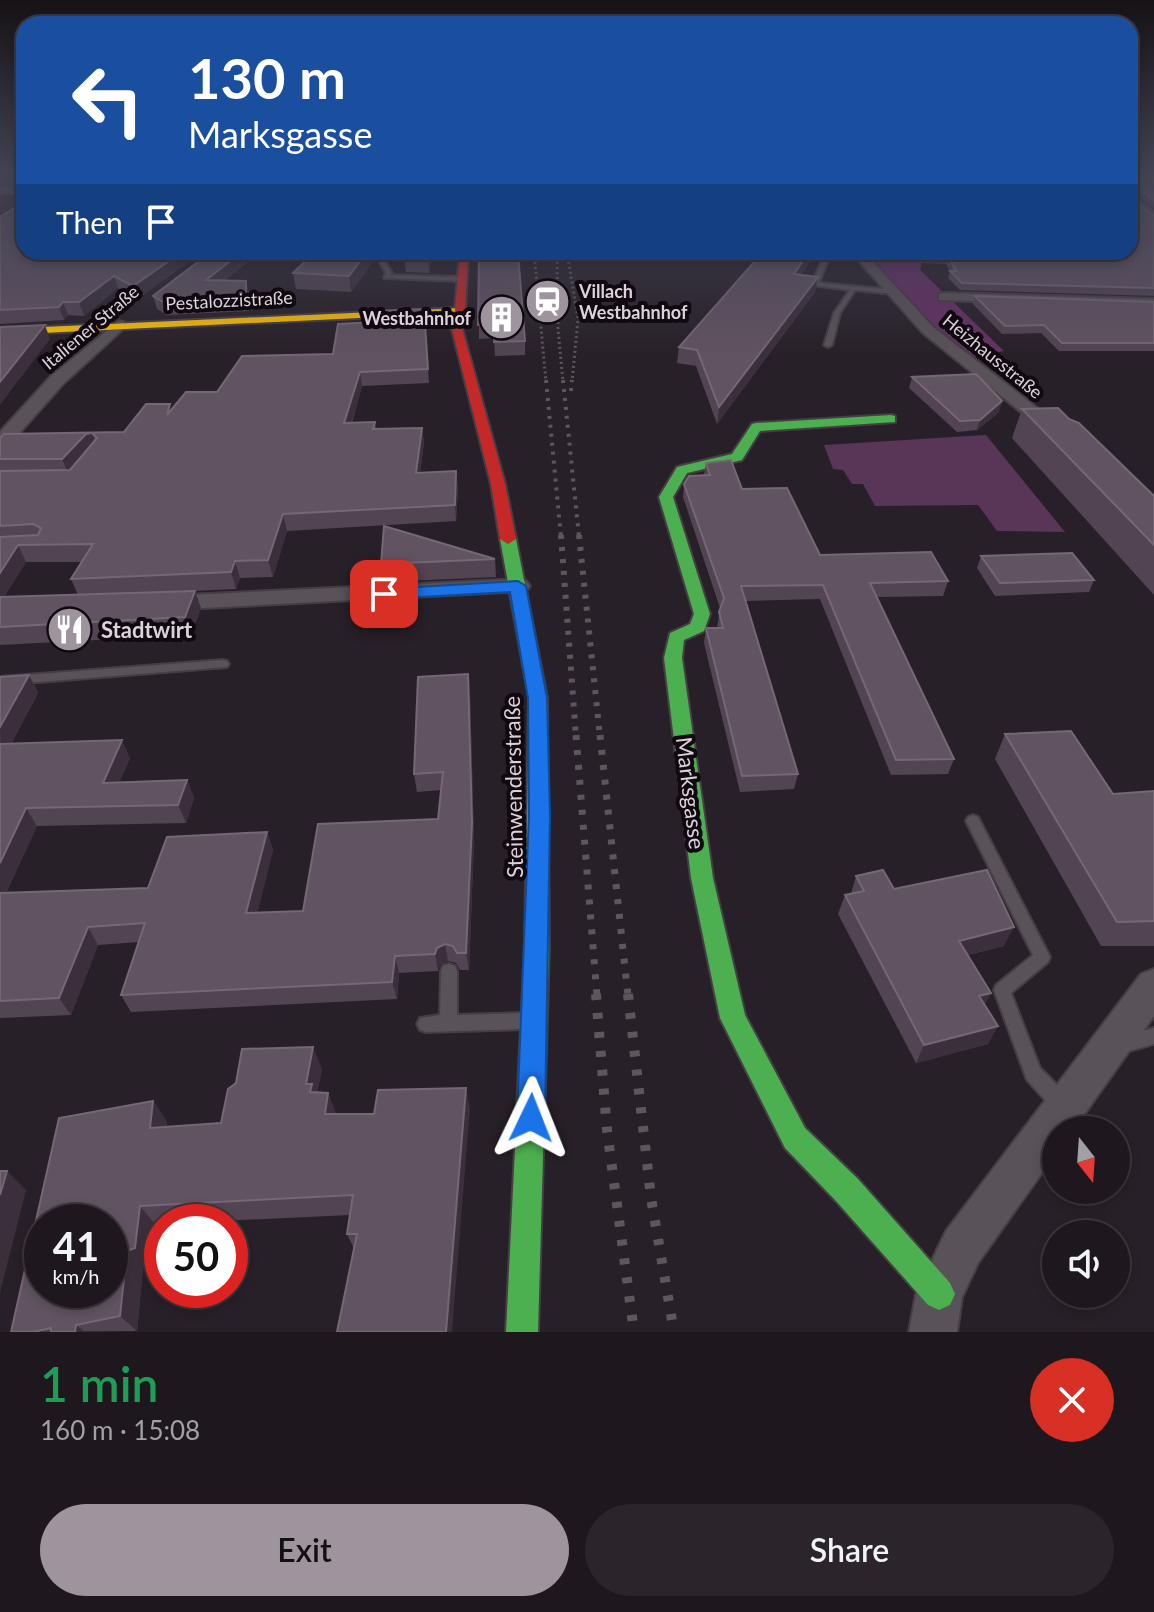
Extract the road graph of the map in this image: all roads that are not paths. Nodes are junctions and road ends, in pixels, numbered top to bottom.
1 (385, 260) edge
2 (463, 260) edge
3 (825, 260) edge
4 (865, 260) edge
5 (948, 260) edge
6 (976, 261) edge
7 (461, 279) junction
8 (852, 291) junction
9 (895, 292) junction
10 (944, 297) dead end
11 (1154, 303) edge
12 (145, 306) dead end
13 (460, 311) junction
14 (119, 325) junction
15 (0, 332) edge
16 (828, 345) dead end
17 (891, 419) dead end
18 (1067, 440) edge
19 (0, 443) edge
20 (518, 586) junction
21 (149, 603) edge
22 (223, 664) dead end
23 (0, 681) edge
24 (973, 821) dead end
25 (449, 971) dead end
26 (1154, 986) edge
27 (534, 1021) junction
28 (448, 1023) junction
29 (426, 1024) dead end
30 (1154, 1036) edge
31 (1107, 1047) junction
32 (1065, 1107) junction
33 (936, 1313) edge
34 (522, 1332) edge

1 - 7 lane
2 - 7 main road, Steinwenderstraße
3 - 8 lane
4 - 9 street, Heizhausstraße
5 - 6 lane
7 - 13 main road, Steinwenderstraße
8 - 9 lane
8 - 16 lane
9 - 18 street, Heizhausstraße
10 - 11 street
12 - 14 main road, Italiener Straße
13 - 14 main road, Pestalozzistraße
13 - 20 main road, Steinwenderstraße
14 - 15 main road, Pestalozzistraße
14 - 19 street, Italiener Straße
17 - 33 main road, Marksgasse
20 - 21 street
20 - 27 main road, Steinwenderstraße
22 - 23 lane
24 - 32 lane
25 - 28 lane
26 - 31 street
27 - 28 lane
27 - 34 main road, Steinwenderstraße
28 - 29 lane
30 - 31 lane
31 - 32 street
32 - 33 street

